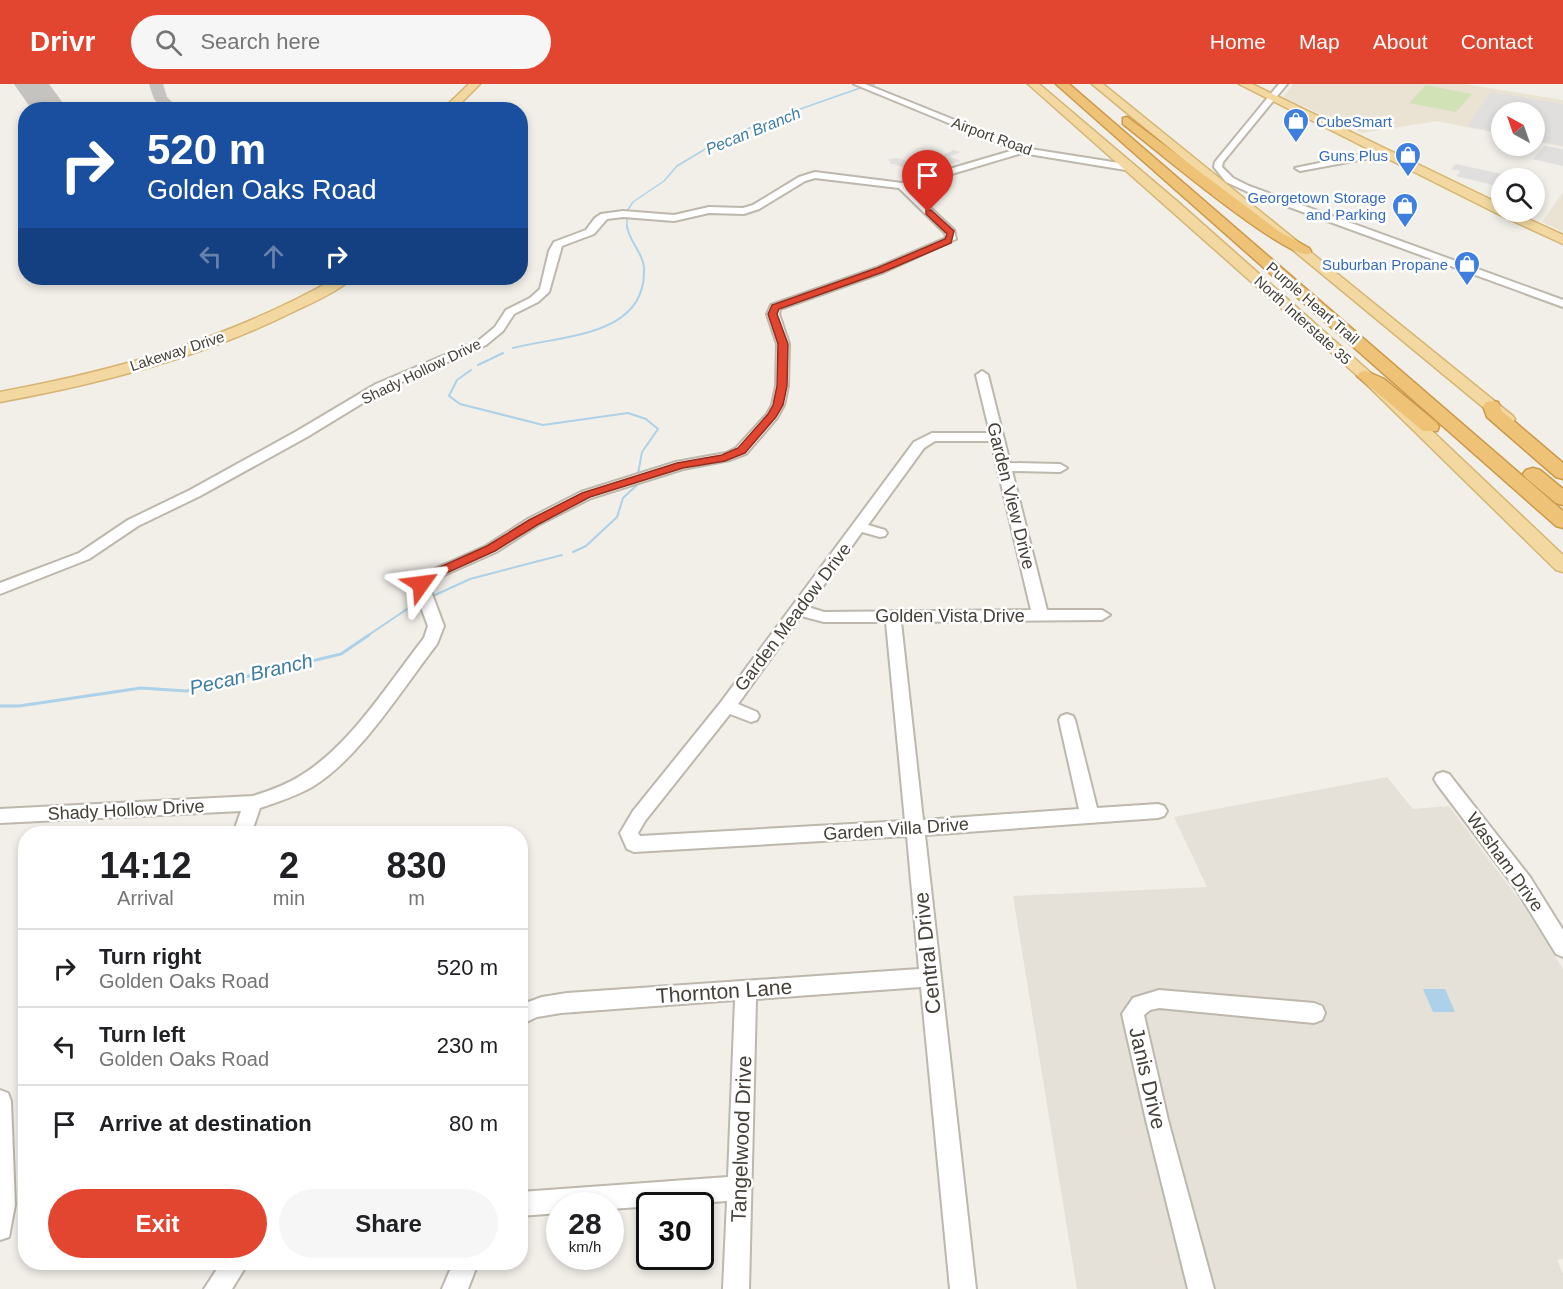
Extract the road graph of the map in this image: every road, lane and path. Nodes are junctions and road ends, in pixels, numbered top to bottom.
1 (476, 84) edge
2 (858, 84) edge
3 (1033, 84) edge
4 (1062, 84) edge
5 (1097, 84) edge
6 (1244, 84) edge
7 (1283, 84) edge
8 (1078, 86) edge
9 (1272, 98) junction
10 (456, 102) edge
11 (1022, 150) junction
12 (1383, 153) junction
13 (1132, 168) junction
14 (1300, 168) dead end
15 (902, 186) junction
16 (1491, 205) edge
17 (1526, 222) edge
18 (1563, 240) edge
19 (1304, 251) junction
20 (331, 285) edge
21 (1563, 304) edge
22 (982, 375) dead end
23 (1366, 376) junction
24 (0, 397) edge
25 (1492, 406) junction
26 (996, 438) junction
27 (1491, 438) dead end
28 (1518, 461) dead end
29 (1563, 465) edge
30 (1004, 467) junction
31 (1060, 468) dead end
32 (1563, 473) edge
33 (1563, 499) edge
34 (1563, 522) edge
35 (859, 527) junction
36 (880, 533) dead end
37 (1563, 537) edge
38 (1563, 566) edge
39 (0, 589) edge
40 (798, 610) junction
41 (1040, 615) junction
42 (1102, 615) dead end
43 (893, 616) junction
44 (727, 706) junction
45 (751, 716) dead end
46 (1067, 720) dead end
47 (1443, 779) dead end
48 (252, 803) junction
49 (1158, 811) dead end
50 (0, 816) edge
51 (1090, 816) junction
52 (245, 826) edge
53 (913, 828) junction
54 (634, 844) joint
55 (1563, 948) edge
56 (929, 977) junction
57 (746, 989) junction
58 (528, 1011) edge
59 (1314, 1013) dead end
60 (0, 1101) edge
61 (739, 1188) junction
62 (528, 1203) edge
63 (0, 1228) edge
64 (231, 1270) edge
65 (463, 1270) edge
66 (217, 1289) edge
67 (456, 1289) edge
68 (736, 1289) edge
69 (963, 1289) edge
70 (1201, 1289) edge

1 - 10 main road
2 - 11 street, Airport Road
3 - 13 main road, North Interstate 35
4 - 34 highway, Purple Heart Trail
5 - 19 main road
6 - 9 main road
7 - 9 street
8 - 19 highway
8 - 27 highway, Purple Heart Trail
9 - 12 main road
9 - 21 street
11 - 13 street, Airport Road
11 - 15 street, Shady Hollow Drive
12 - 14 street
12 - 16 main road
13 - 23 main road, North Interstate 35
15 - 39 street, Shady Hollow Drive
15 - 48 street, Shady Hollow Drive
17 - 18 main road
19 - 25 main road
20 - 24 main road, Lakeway Drive
22 - 26 street, Garden View Drive
23 - 37 highway
23 - 38 main road, North Interstate 35
25 - 29 main road
25 - 32 highway
26 - 30 street, Garden View Drive
26 - 35 street, Garden Meadow Drive
28 - 33 highway
30 - 31 street
30 - 41 street, Garden View Drive
35 - 36 street, Garden Meadow Drive
35 - 40 street, Garden Meadow Drive
40 - 43 street, Golden Vista Drive
40 - 44 street, Garden Meadow Drive
41 - 42 street, Golden Vista Drive
41 - 43 street, Golden Vista Drive
43 - 53 street, Central Drive
44 - 45 street, Garden Meadow Drive
44 - 54 street, Garden Meadow Drive
46 - 51 street
47 - 55 street, Washam Drive
48 - 50 street, Shady Hollow Drive
48 - 52 street
49 - 51 street, Garden Villa Drive
51 - 53 street, Garden Villa Drive
53 - 54 street, Garden Villa Drive
53 - 56 street, Central Drive
56 - 57 street, Thornton Lane
56 - 69 street, Central Drive
57 - 58 street, Thornton Lane
57 - 61 street, Tangelwood Drive
59 - 70 street, Janis Drive
60 - 63 street
61 - 62 street
61 - 68 street, Tangelwood Drive
64 - 66 street
65 - 67 street

